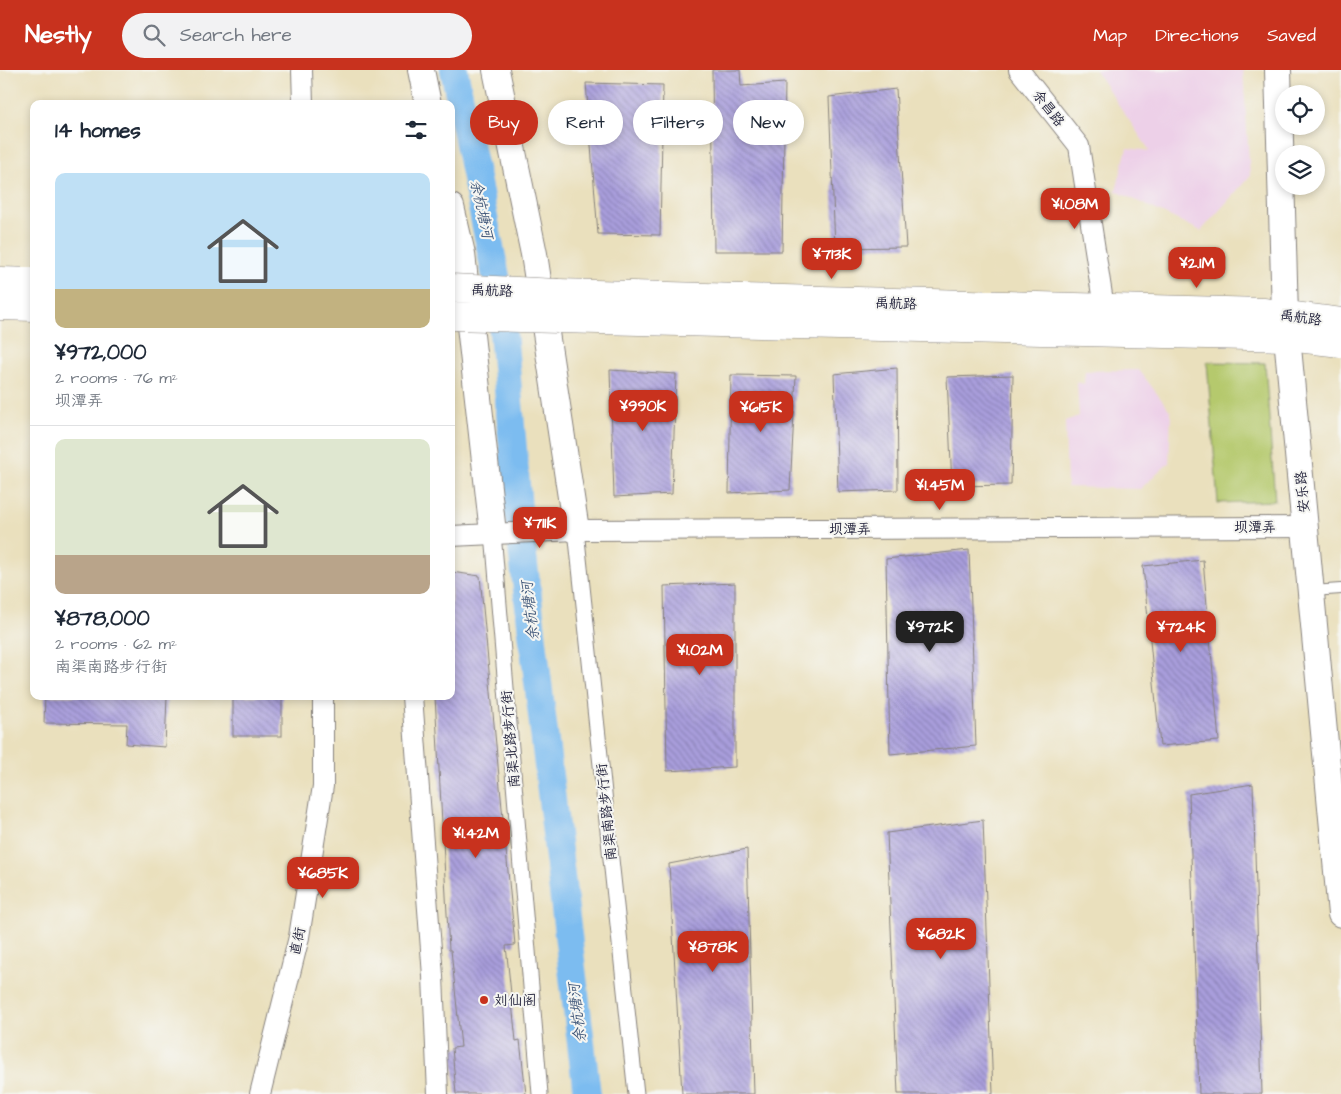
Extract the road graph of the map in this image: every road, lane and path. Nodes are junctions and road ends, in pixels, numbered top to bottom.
1 (302, 70) edge
2 (421, 70) edge
3 (496, 70) edge
4 (1020, 70) edge
5 (1278, 70) edge
6 (304, 100) edge
7 (427, 100) edge
8 (455, 225) edge
9 (0, 281) edge
10 (30, 282) edge
11 (455, 289) edge
12 (0, 306) edge
13 (30, 306) edge
14 (558, 306) junction
15 (1104, 308) junction
16 (455, 316) edge
17 (1341, 322) edge
18 (1286, 326) junction
19 (1341, 343) edge
20 (1305, 527) junction
21 (576, 530) junction
22 (498, 533) junction
23 (455, 536) edge
24 (1341, 589) edge
25 (1311, 591) junction
26 (323, 700) edge
27 (412, 700) edge
28 (1338, 849) edge
29 (1341, 914) edge
30 (260, 1094) edge
31 (438, 1094) edge
32 (540, 1094) edge
33 (636, 1094) edge

1 - 6 street
2 - 7 street
3 - 21 street
4 - 15 street, 余昌路
5 - 18 street, 安乐路
8 - 22 street
9 - 10 main road
11 - 14 main road, 禹航路, bridge
12 - 13 main road
14 - 15 main road, 禹航路
14 - 16 main road, bridge
14 - 18 main road, 禹航路
15 - 18 main road, 禹航路
17 - 18 main road, 禹航路
18 - 19 main road, 禹航路
18 - 20 street, 安乐路
20 - 21 street, 坝潭弄
20 - 25 street, 安乐路
21 - 22 street, 坝潭弄
21 - 33 street, 南渠南路步行街
22 - 23 street, 坝潭弄
22 - 32 street, 南渠北路步行街
24 - 25 lane
25 - 28 street, 安乐路
26 - 30 street, 直街
27 - 31 street
28 - 29 street, 安乐路

